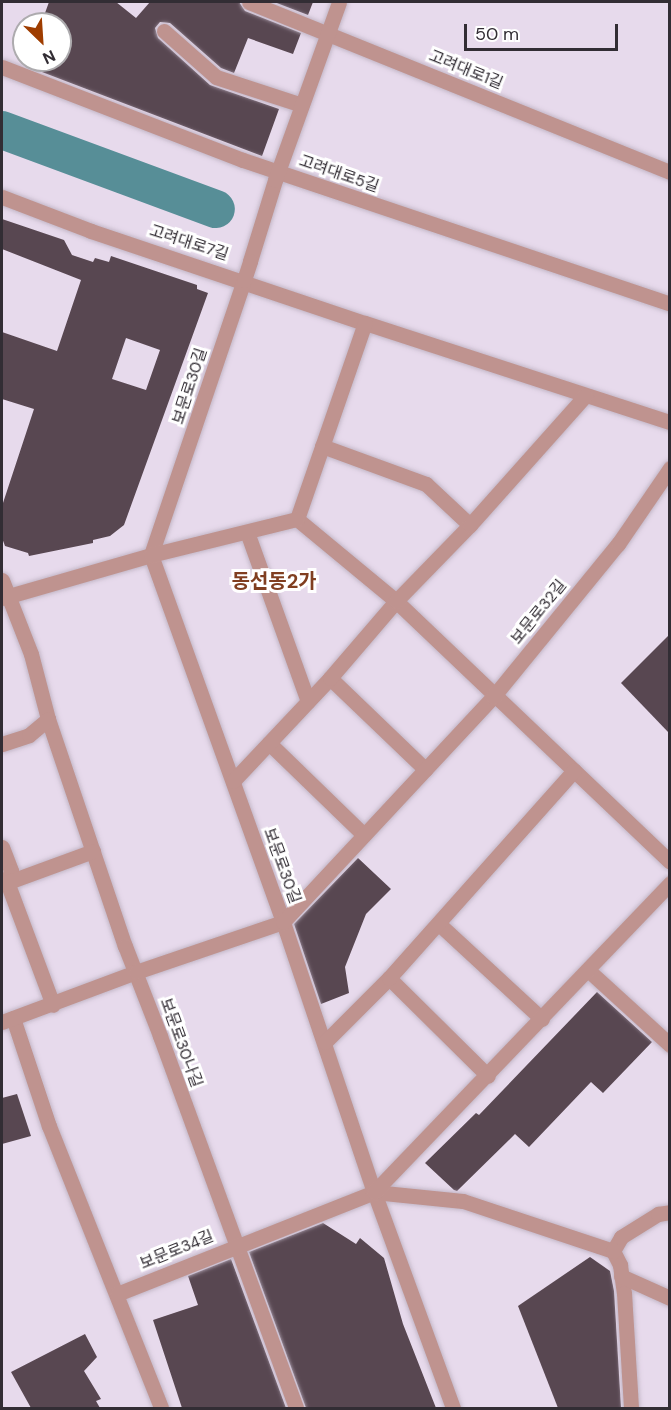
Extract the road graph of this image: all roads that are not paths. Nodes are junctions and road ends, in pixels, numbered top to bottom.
1 (249, 2) edge
2 (339, 2) edge
3 (164, 32) dead end
4 (327, 33) junction
5 (2, 67) edge
6 (302, 105) junction
7 (669, 172) edge
8 (276, 179) junction
9 (2, 197) edge
10 (244, 280) junction
11 (669, 304) edge
12 (365, 323) junction
13 (585, 396) junction
14 (669, 422) edge
15 (322, 446) junction
16 (669, 468) edge
17 (297, 519) junction
18 (470, 525) junction
19 (247, 532) junction
20 (151, 555) junction
21 (2, 580) edge
22 (5, 597) edge
23 (396, 602) junction
24 (330, 678) junction
25 (494, 697) junction
26 (309, 701) junction
27 (48, 719) junction
28 (269, 742) junction
29 (2, 744) edge
30 (425, 769) junction
31 (574, 770) junction
32 (232, 781) junction
33 (364, 835) junction
34 (2, 847) edge
35 (93, 851) junction
36 (669, 862) edge
37 (4, 883) edge
38 (669, 883) edge
39 (283, 922) junction
40 (438, 924) junction
41 (588, 970) junction
42 (136, 972) junction
43 (389, 978) junction
44 (53, 1005) junction
45 (542, 1019) junction
46 (7, 1020) edge
47 (325, 1042) junction
48 (669, 1045) edge
49 (488, 1076) junction
50 (375, 1192) junction
51 (669, 1212) edge
52 (237, 1246) junction
53 (613, 1251) junction
54 (621, 1276) junction
55 (117, 1294) junction
56 (669, 1298) edge
57 (161, 1408) edge
58 (296, 1408) edge
59 (453, 1408) edge
60 (631, 1408) edge

1 - 4 street, 고려대로1길
2 - 4 street
3 - 6 street
4 - 6 street
4 - 7 street, 고려대로1길
5 - 8 street, 고려대로5길
6 - 8 street
8 - 10 street, 보문로30길
8 - 11 street, 고려대로5길
9 - 10 street, 고려대로7길
10 - 12 street, 고려대로7길
10 - 20 street, 보문로30길
12 - 13 street, 고려대로7길
12 - 15 street
13 - 14 street, 고려대로7길
13 - 18 street
15 - 17 street
15 - 18 street
16 - 25 street, 보문로32길
17 - 19 street
17 - 23 street
18 - 23 street
19 - 20 street
19 - 26 street
20 - 22 street
20 - 32 street, 보문로30길
21 - 22 street, 보문로30나길
22 - 27 street, 보문로30나길
23 - 24 street
23 - 25 street
24 - 26 street
24 - 30 street
25 - 30 street, 보문로32길
25 - 31 street
26 - 28 street
27 - 29 street
27 - 35 street, 보문로30나길
28 - 32 street
28 - 33 street
30 - 33 street, 보문로32길
31 - 36 street
31 - 40 street
32 - 39 street, 보문로30길
33 - 39 street, 보문로32길
34 - 37 street
35 - 37 street
35 - 42 street, 보문로30나길
37 - 44 street
38 - 41 street, 보문로34길
39 - 42 street, 보문로32길
39 - 47 street, 보문로30길
40 - 43 street
40 - 45 street
41 - 45 street, 보문로34길
41 - 48 street
42 - 44 street, 보문로32길
42 - 52 street, 보문로30나길
43 - 47 street
43 - 49 street
44 - 46 street, 보문로32길
45 - 49 street, 보문로34길
46 - 55 street
47 - 50 street, 보문로30길
49 - 50 street, 보문로34길
50 - 52 street, 보문로34길
50 - 53 street
50 - 59 street, 보문로30길
51 - 53 street
52 - 55 street, 보문로34길
52 - 58 street, 보문로30나길
53 - 54 street
54 - 56 street
54 - 60 street
55 - 57 street

